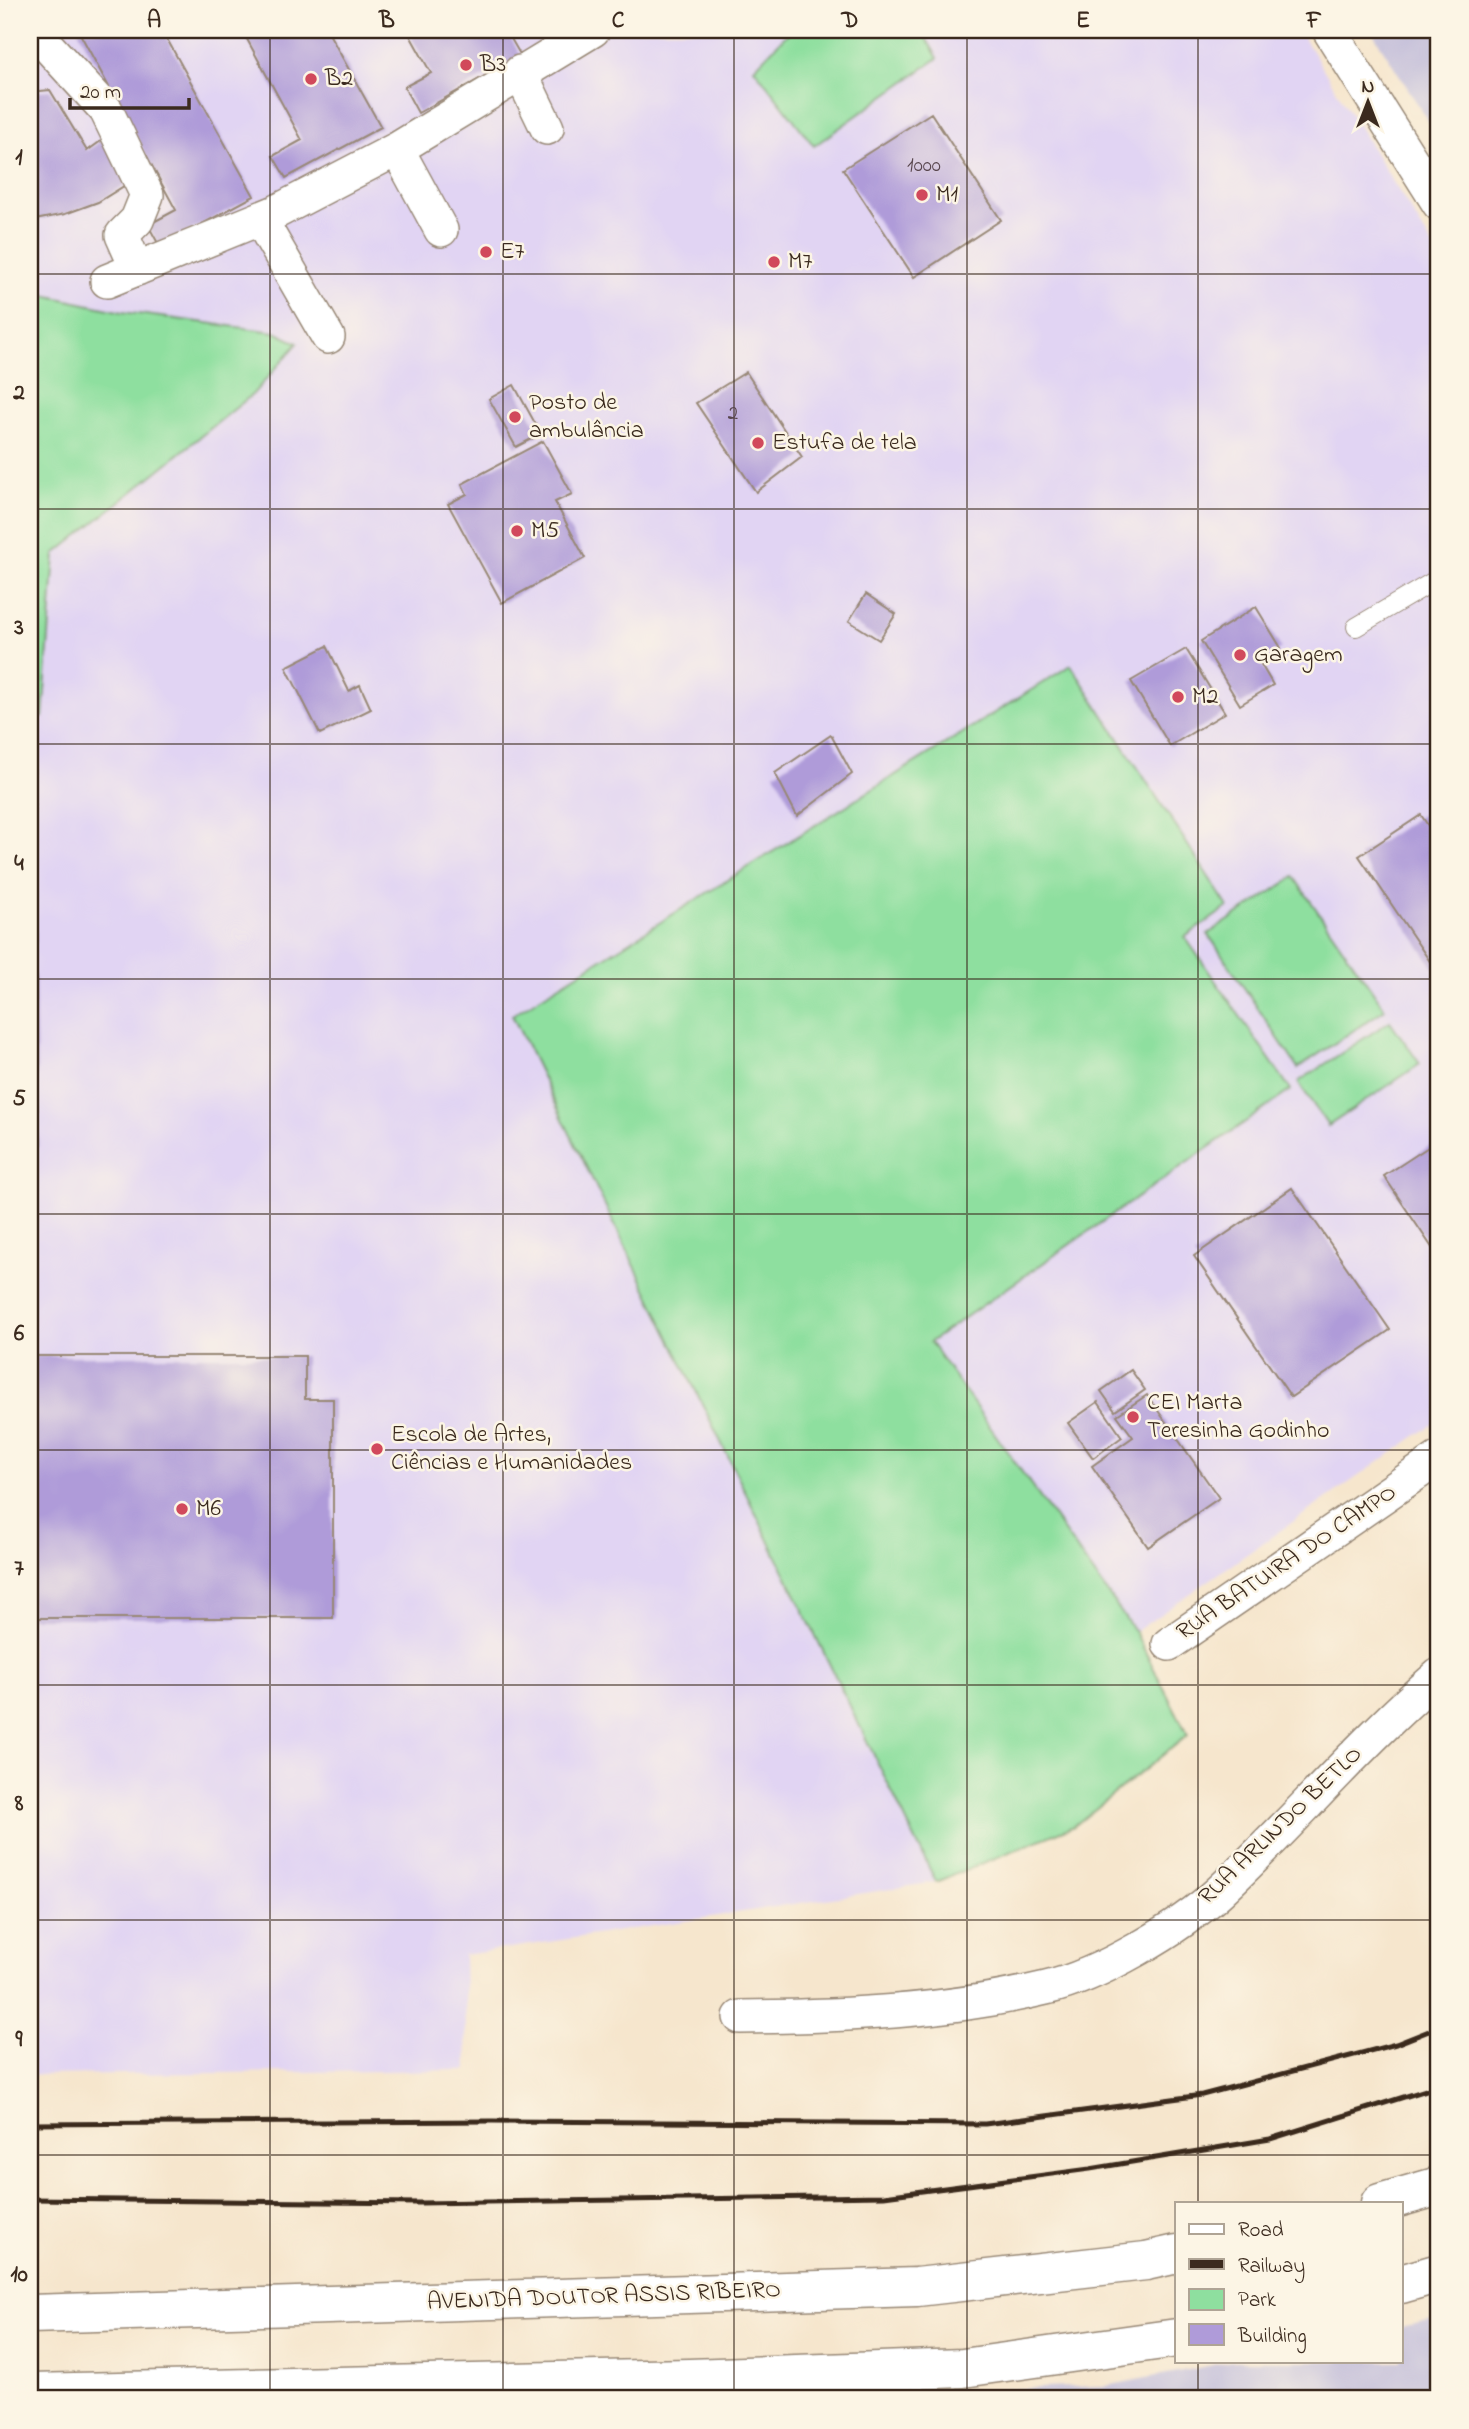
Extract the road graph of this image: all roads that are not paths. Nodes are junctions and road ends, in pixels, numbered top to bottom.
1 (33, 30) edge
2 (593, 30) edge
3 (1329, 30) edge
4 (520, 72) junction
5 (547, 128) dead end
6 (397, 149) junction
7 (1439, 204) edge
8 (260, 219) junction
9 (441, 230) dead end
10 (328, 337) dead end
11 (1439, 578) edge
12 (1356, 627) dead end
13 (1439, 1458) edge
14 (1169, 1644) dead end
15 (1439, 1675) edge
16 (740, 2017) dead end
17 (1439, 2186) edge
18 (1383, 2202) edge
19 (1175, 2254) edge
20 (1439, 2273) edge
21 (1402, 2284) edge
22 (30, 2314) edge
23 (1175, 2338) edge
24 (30, 2393) edge

1 - 8 street
2 - 4 street
3 - 7 street
4 - 5 street
4 - 6 street
6 - 8 street
6 - 9 street
8 - 10 street
11 - 12 lane
13 - 14 street, RUA BATUIRA DO CAMPO
15 - 16 street, RUA ARLINDO BETLO
17 - 18 main road
19 - 22 main road, AVENIDA DOUTOR ASSIS RIBEIRO
20 - 21 main road
23 - 24 main road

